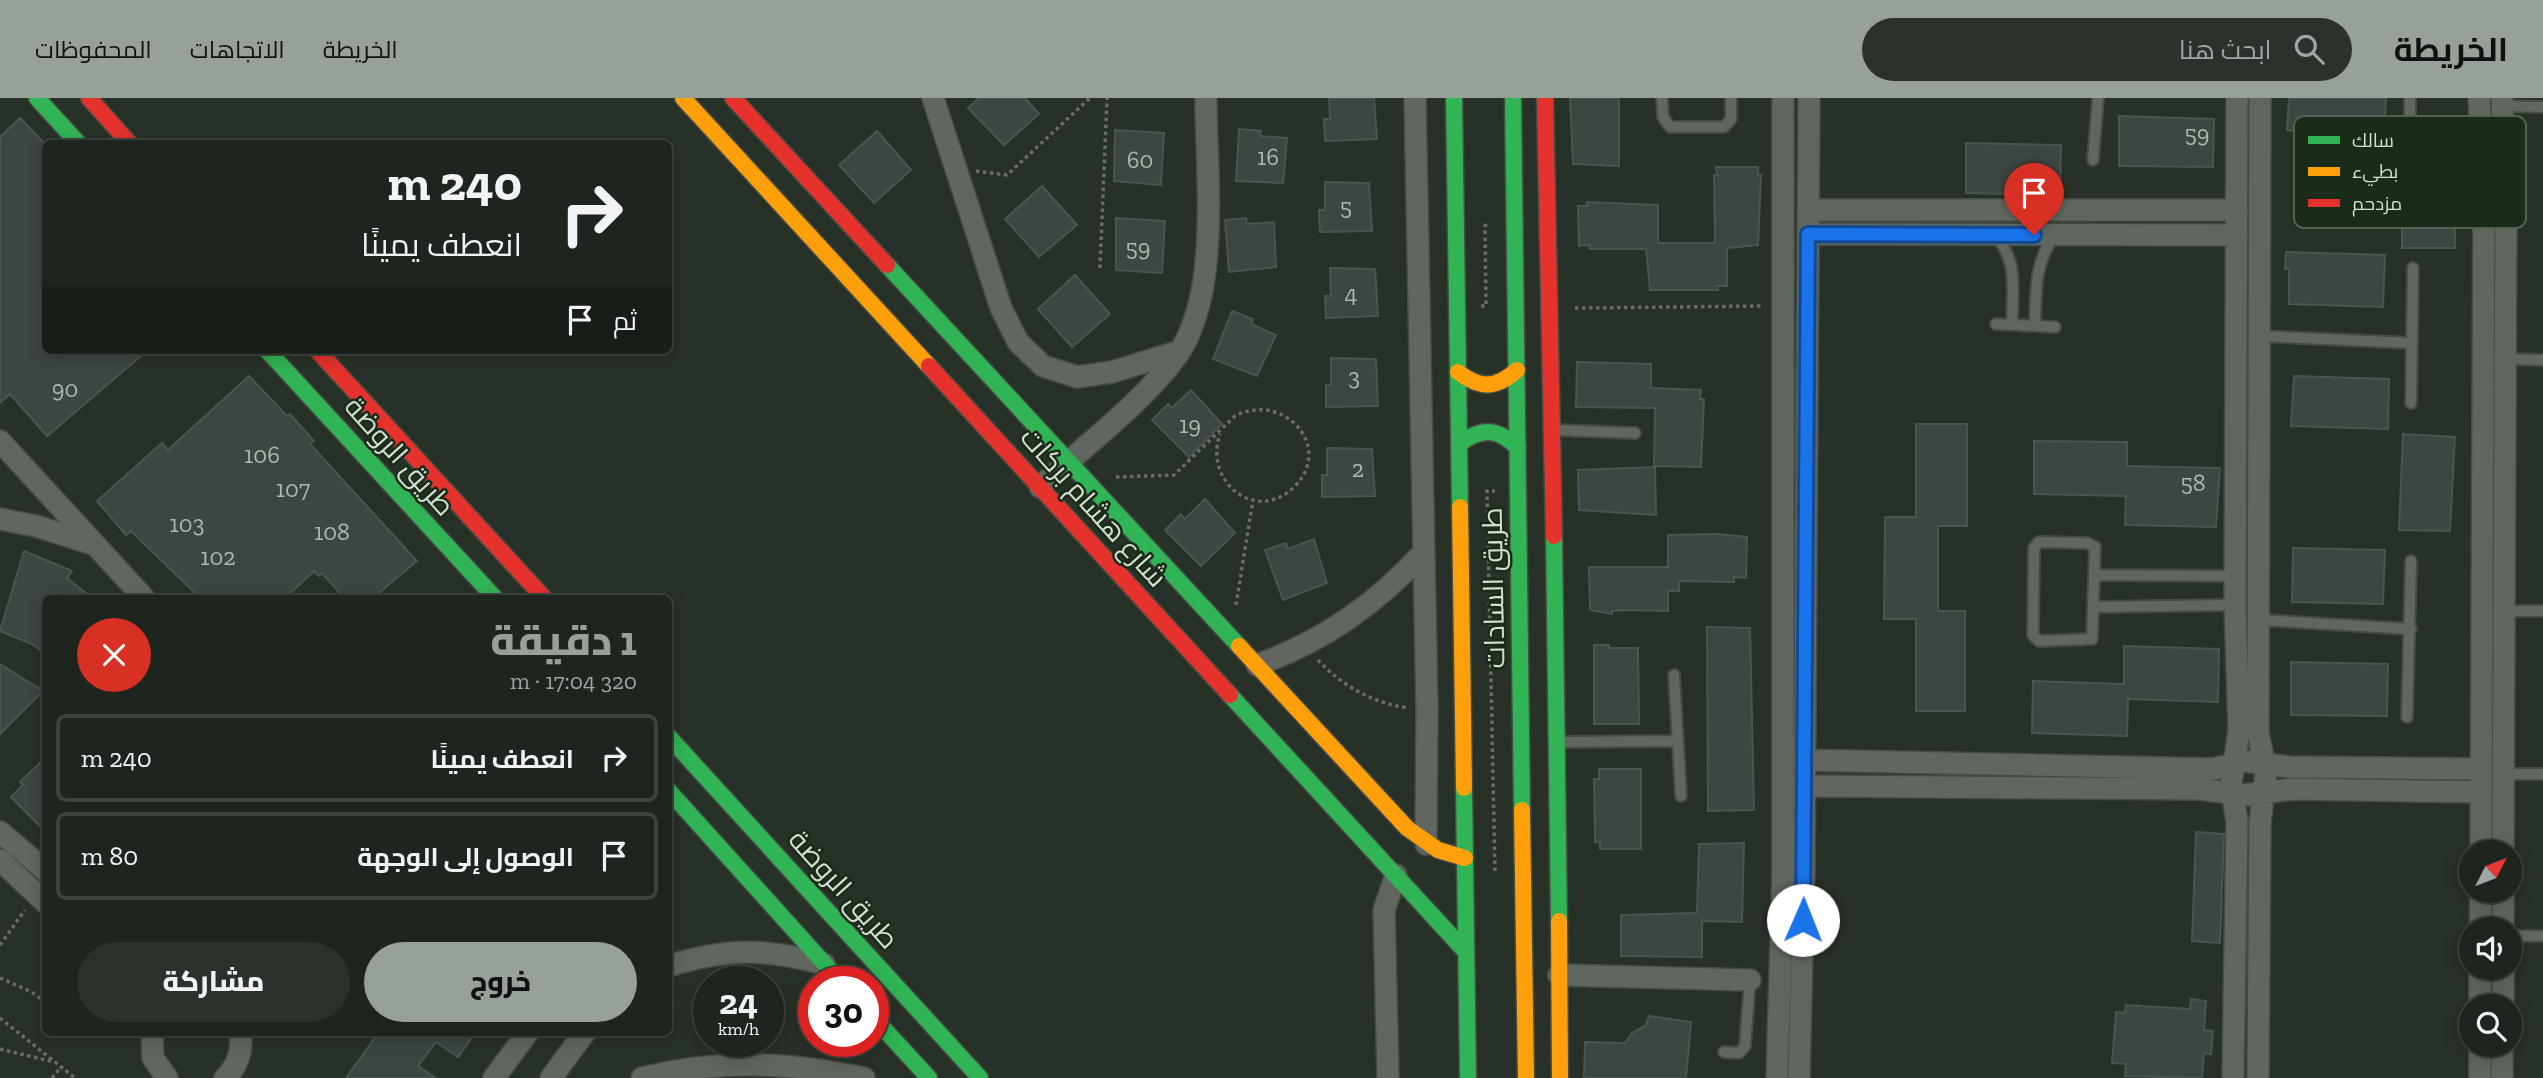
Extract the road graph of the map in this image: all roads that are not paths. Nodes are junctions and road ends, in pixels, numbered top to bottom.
1 (37, 98) edge
2 (89, 98) edge
3 (683, 98) edge
4 (733, 98) edge
5 (933, 98) edge
6 (1206, 98) edge
7 (1415, 98) edge
8 (1454, 98) edge
9 (1513, 98) edge
10 (1545, 98) edge
11 (1662, 98) edge
12 (1731, 98) edge
13 (1783, 98) edge
14 (1809, 98) edge
15 (2098, 98) edge
16 (2237, 98) edge
17 (2260, 98) edge
18 (2410, 98) edge
19 (2479, 98) edge
20 (2502, 102) edge
21 (2543, 107) edge
22 (2410, 116) edge
23 (2480, 116) edge
24 (1783, 134) junction
25 (1809, 135) junction
26 (75, 140) edge
27 (126, 140) edge
28 (2093, 160) dead end
29 (1808, 210) junction
30 (2237, 210) junction
31 (2484, 228) edge
32 (2506, 228) edge
33 (1808, 234) junction
34 (1993, 234) junction
35 (2055, 235) junction
36 (2237, 235) junction
37 (2413, 268) dead end
38 (1782, 307) junction
39 (1807, 309) junction
40 (1996, 324) dead end
41 (2012, 324) junction
42 (2035, 326) junction
43 (2055, 327) dead end
44 (2260, 336) junction
45 (2411, 343) junction
46 (1180, 351) junction
47 (276, 354) edge
48 (321, 354) edge
49 (2505, 359) junction
50 (2543, 360) edge
51 (1517, 370) junction
52 (1458, 372) junction
53 (2411, 403) dead end
54 (1550, 430) junction
55 (1635, 433) dead end
56 (0, 441) edge
57 (1459, 444) junction
58 (1518, 448) junction
59 (1067, 462) junction
60 (1040, 487) junction
61 (0, 519) edge
62 (95, 545) junction
63 (1424, 552) junction
64 (2410, 561) dead end
65 (2094, 575) junction
66 (2235, 576) junction
67 (141, 595) edge
68 (492, 595) edge
69 (541, 595) edge
70 (2235, 606) junction
71 (2094, 607) junction
72 (2504, 611) junction
73 (2543, 611) edge
74 (2261, 620) junction
75 (2411, 629) junction
76 (1256, 665) junction
77 (1674, 675) dead end
78 (1793, 695) junction
79 (2407, 717) dead end
80 (672, 740) edge
81 (1677, 741) junction
82 (1558, 742) junction
83 (1804, 760) junction
84 (2265, 762) junction
85 (2234, 763) junction
86 (2481, 769) junction
87 (2504, 774) junction
88 (2543, 774) edge
89 (1804, 786) junction
90 (2481, 792) junction
91 (2266, 793) junction
92 (672, 794) edge
93 (2233, 794) junction
94 (1681, 796) dead end
95 (0, 832) edge
96 (1541, 838) junction
97 (2481, 840) edge
98 (2503, 840) edge
99 (1426, 844) junction
100 (1465, 858) junction
101 (0, 860) edge
102 (42, 868) edge
103 (1793, 869) junction
104 (1406, 870) junction
105 (41, 899) edge
106 (2522, 936) edge
107 (2543, 936) edge
108 (1466, 952) junction
109 (825, 964) joint
110 (672, 965) edge
111 (1559, 975) junction
112 (1750, 980) joint
113 (889, 1034) edge
114 (152, 1036) edge
115 (524, 1036) edge
116 (582, 1036) edge
117 (241, 1038) edge
118 (1724, 1052) dead end
119 (2480, 1057) edge
120 (2502, 1057) edge
121 (150, 1068) edge
122 (167, 1078) edge
123 (225, 1078) edge
124 (251, 1078) edge
125 (494, 1078) edge
126 (551, 1078) edge
127 (642, 1078) edge
128 (864, 1078) edge
129 (929, 1078) edge
130 (980, 1078) edge
131 (1388, 1078) edge
132 (1468, 1078) edge
133 (1526, 1078) edge
134 (1559, 1078) edge
135 (1777, 1078) edge
136 (1799, 1078) edge
137 (2233, 1078) edge
138 (2258, 1078) edge
139 (2480, 1078) edge
140 (2502, 1078) edge

1 - 26 street
2 - 27 street
3 - 60 street, شارع هشام بركات
4 - 59 street, شارع هشام بركات
5 - 46 street
6 - 46 street
7 - 63 street
8 - 52 street, طريق السادات
9 - 51 street, طريق السادات
10 - 54 street
11 - 12 lane
13 - 24 street
14 - 25 street
15 - 28 lane
16 - 30 street
17 - 44 street
18 - 22 lane
19 - 23 street
20 - 21 lane
24 - 25 street
24 - 38 street
25 - 29 street
29 - 30 street
29 - 33 street
30 - 36 street
31 - 86 street
32 - 49 street
33 - 34 street
33 - 39 street
34 - 35 street
34 - 41 lane
35 - 36 street
35 - 42 lane
36 - 66 street
37 - 45 lane
38 - 39 street
38 - 78 street
39 - 78 street
40 - 41 lane
41 - 42 lane
42 - 43 lane
44 - 45 lane
44 - 74 street
45 - 53 lane
46 - 59 street
47 - 68 street, طريق الروضة
48 - 69 street, طريق الروضة
49 - 50 lane
49 - 72 street
51 - 52 street
51 - 58 street, طريق السادات
52 - 57 street, طريق السادات
54 - 55 lane
54 - 82 street
56 - 62 street
57 - 58 street
57 - 100 street, طريق السادات
58 - 96 street, طريق السادات
59 - 60 street
59 - 76 street, شارع هشام بركات
60 - 104 street, شارع هشام بركات
61 - 62 street
62 - 67 street
63 - 76 street
63 - 99 street
64 - 75 lane
65 - 66 lane
65 - 71 lane
65 - 71 lane
66 - 70 street
70 - 71 lane
70 - 85 street
72 - 73 lane
72 - 87 street
74 - 75 lane
74 - 84 street
75 - 79 lane
76 - 99 street, شارع هشام بركات
77 - 81 lane
78 - 83 street
78 - 103 street
80 - 130 street, طريق الروضة
81 - 82 lane
81 - 94 lane
82 - 96 street
83 - 85 street
83 - 89 street
84 - 85 street
84 - 86 street
84 - 91 street
85 - 93 street
86 - 90 street
87 - 88 lane
87 - 98 street
89 - 93 street
89 - 103 street
90 - 91 street
90 - 97 street
91 - 93 street
91 - 138 street
92 - 109 street
93 - 137 street
95 - 102 street
96 - 111 street
96 - 133 street, طريق السادات
99 - 100 street, شارع هشام بركات
99 - 104 street
100 - 108 street, طريق السادات
101 - 105 street
103 - 135 street
103 - 136 street
104 - 108 street, شارع هشام بركات
104 - 131 street
106 - 107 lane
108 - 132 street, طريق السادات
109 - 110 street
111 - 112 street
111 - 134 street
112 - 118 lane
113 - 129 street
114 - 121 street
115 - 125 street
116 - 126 street
117 - 123 street
117 - 124 street
119 - 139 street
120 - 140 street
121 - 122 street
127 - 128 street

